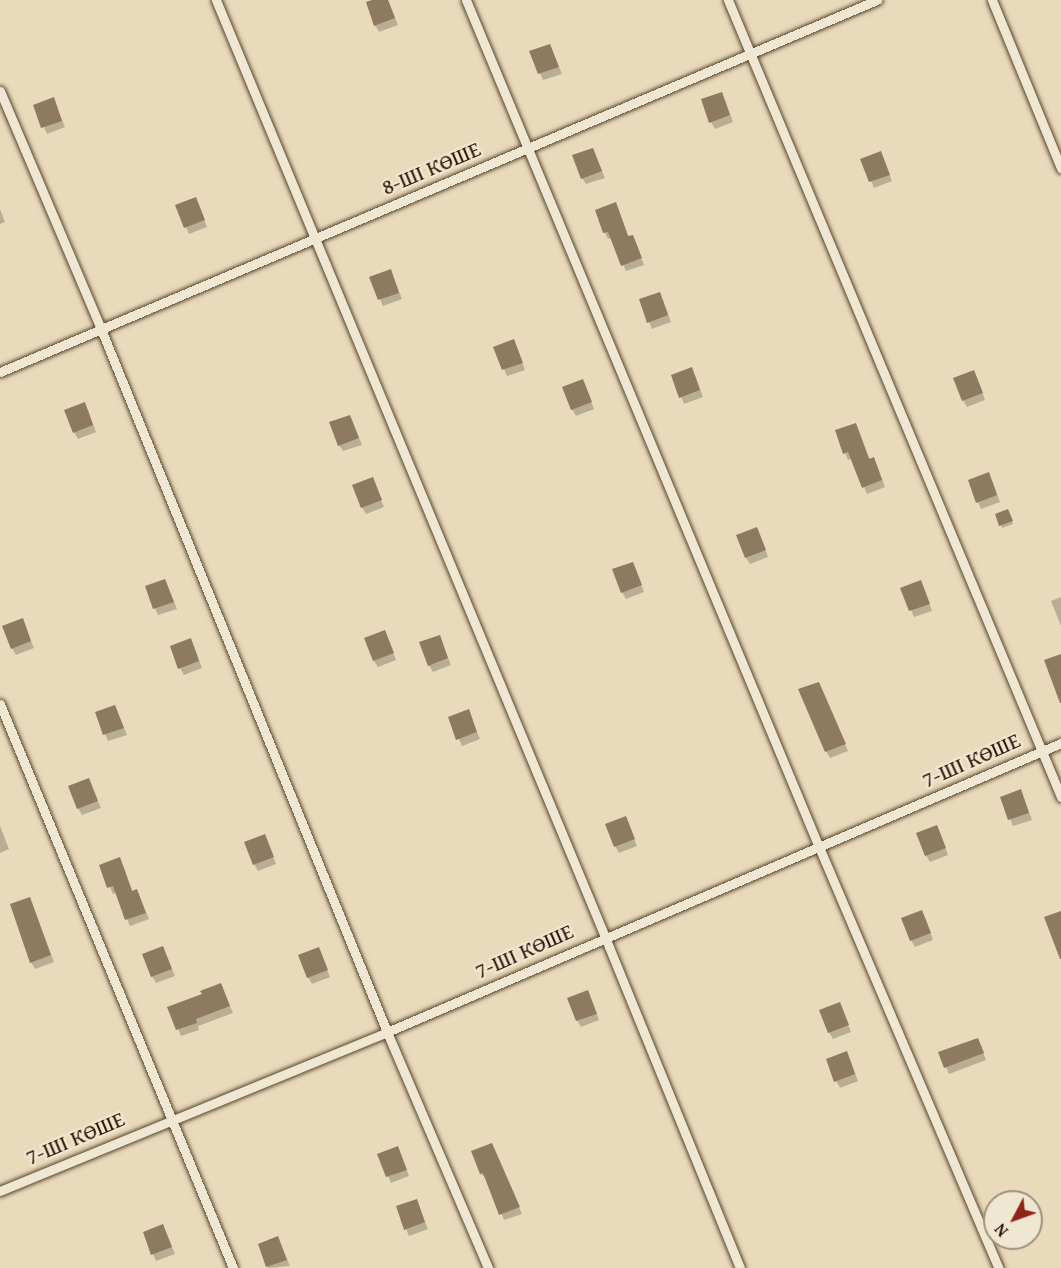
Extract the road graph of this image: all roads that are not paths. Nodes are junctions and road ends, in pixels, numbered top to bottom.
1 (216, 0) edge
2 (466, 0) edge
3 (728, 0) edge
4 (876, 0) edge
5 (992, 0) edge
6 (750, 52) junction
7 (0, 91) edge
8 (528, 147) junction
9 (1061, 168) edge
10 (317, 239) junction
11 (101, 329) junction
12 (0, 372) edge
13 (0, 704) edge
14 (1061, 742) edge
15 (1041, 750) junction
16 (1061, 797) edge
17 (819, 847) junction
18 (605, 937) junction
19 (387, 1032) junction
20 (170, 1119) junction
21 (0, 1191) edge
22 (233, 1268) edge
23 (488, 1268) edge
24 (740, 1268) edge
25 (999, 1268) edge

1 - 10 lane
2 - 8 lane
3 - 6 lane
4 - 6 lane, 8-ШІ КӨШЕ
5 - 9 lane
6 - 8 lane, 8-ШІ КӨШЕ
6 - 15 lane
7 - 11 lane
8 - 10 lane, 8-ШІ КӨШЕ
8 - 17 lane
10 - 11 lane, 8-ШІ КӨШЕ
10 - 18 lane
11 - 12 lane, 8-ШІ КӨШЕ
11 - 19 lane
13 - 20 lane
14 - 15 lane, 7-ШІ КӨШЕ
15 - 16 lane
15 - 17 lane, 7-ШІ КӨШЕ
17 - 18 lane, 7-ШІ КӨШЕ
17 - 25 lane
18 - 19 lane, 7-ШІ КӨШЕ
18 - 24 lane
19 - 20 lane, 7-ШІ КӨШЕ
19 - 23 lane
20 - 21 lane, 7-ШІ КӨШЕ
20 - 22 lane

